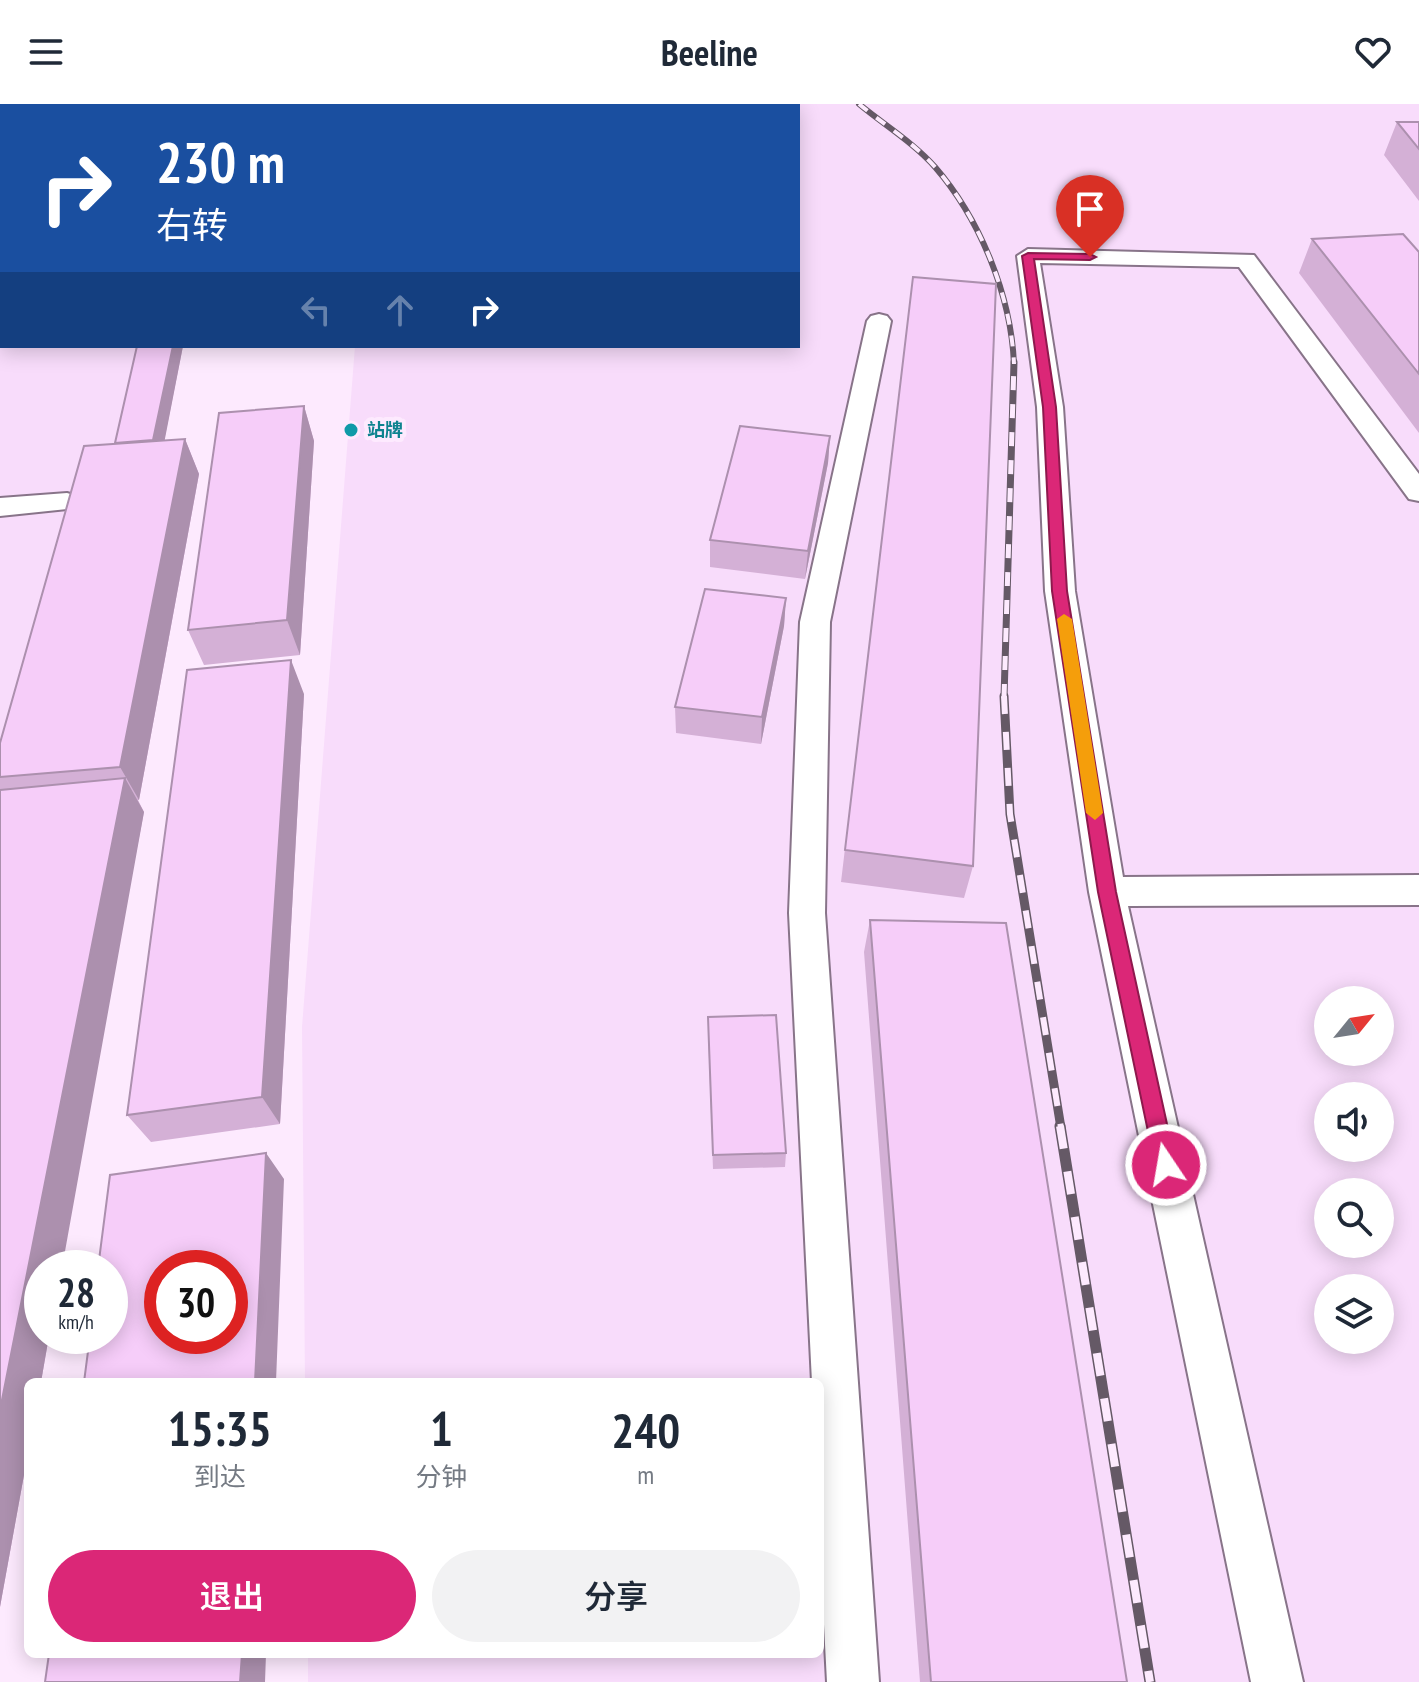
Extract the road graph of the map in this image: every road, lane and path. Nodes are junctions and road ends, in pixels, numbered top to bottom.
1 (879, 321) dead end
2 (1419, 493) edge
3 (67, 502) edge
4 (0, 507) edge
5 (1419, 890) edge
6 (1107, 892) junction
7 (853, 1682) edge
8 (1277, 1682) edge

1 - 7 street
2 - 6 street
3 - 4 street
5 - 6 street
6 - 8 street

